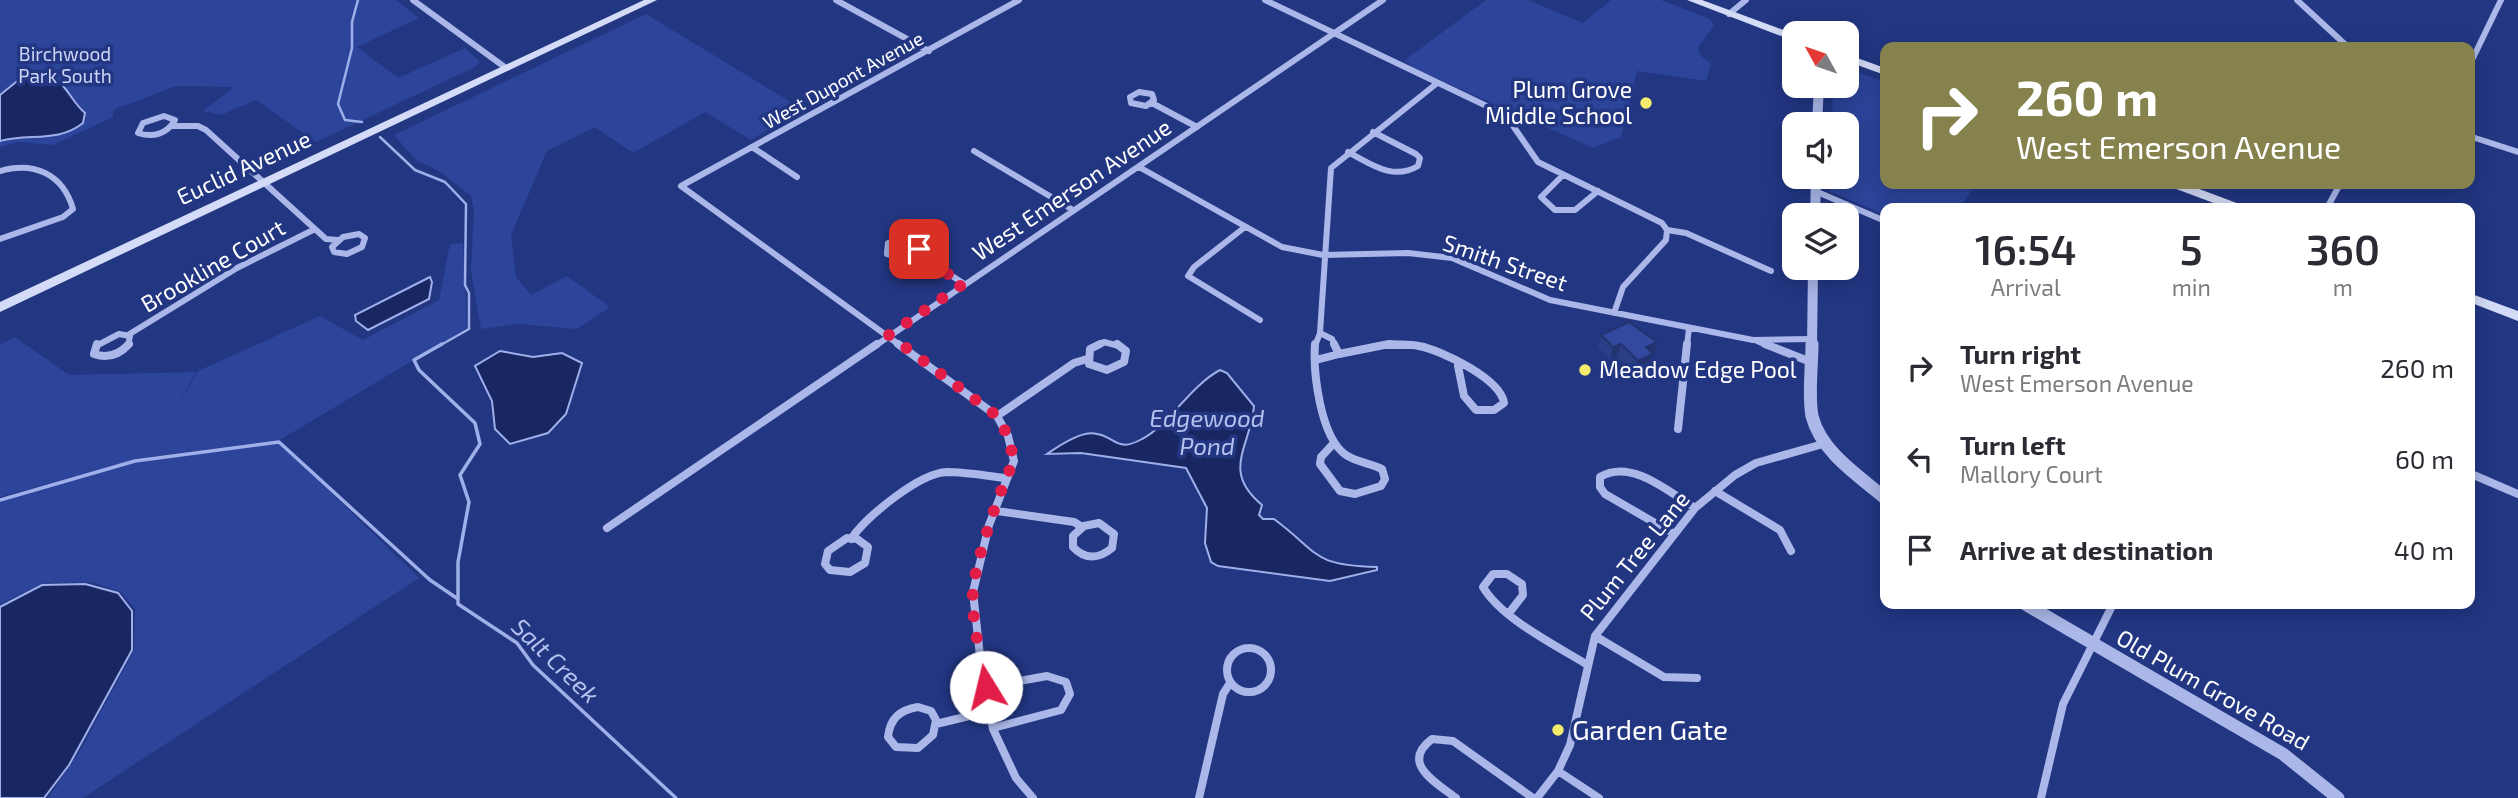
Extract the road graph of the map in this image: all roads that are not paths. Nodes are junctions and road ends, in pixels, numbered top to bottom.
1 (413, 0) edge
2 (652, 0) edge
3 (836, 0) edge
4 (1019, 0) edge
5 (1265, 0) edge
6 (1384, 0) edge
7 (1692, 0) edge
8 (1746, 0) edge
9 (2297, 0) edge
10 (2501, 0) edge
11 (1729, 14) junction
12 (1336, 32) junction
13 (1782, 34) edge
14 (2343, 42) edge
15 (929, 51) junction
16 (2475, 54) edge
17 (1859, 62) edge
18 (506, 68) junction
19 (1880, 70) edge
20 (1436, 84) junction
21 (1152, 103) dead end
22 (173, 126) junction
23 (1197, 127) junction
24 (1373, 132) junction
25 (2475, 138) edge
26 (752, 147) junction
27 (974, 151) dead end
28 (1348, 152) junction
29 (2518, 152) edge
30 (1139, 167) junction
31 (0, 171) edge
32 (1563, 175) junction
33 (797, 177) dead end
34 (267, 182) junction
35 (2188, 189) edge
36 (1598, 191) junction
37 (1815, 191) joint
38 (1815, 203) edge
39 (2225, 203) edge
40 (1073, 210) junction
41 (1880, 219) edge
42 (1245, 227) junction
43 (316, 229) junction
44 (1667, 230) junction
45 (0, 239) edge
46 (338, 240) junction
47 (916, 253) junction
48 (1324, 256) junction
49 (1771, 271) dead end
50 (1814, 280) edge
51 (963, 284) junction
52 (2475, 299) edge
53 (0, 307) edge
54 (1614, 313) junction
55 (2518, 316) edge
56 (1260, 320) dead end
57 (1689, 328) junction
58 (1320, 333) junction
59 (128, 335) junction
60 (889, 335) junction
61 (1812, 339) junction
62 (1753, 340) junction
63 (1339, 354) junction
64 (1087, 359) junction
65 (1316, 360) junction
66 (1812, 363) junction
67 (1458, 366) junction
68 (997, 416) junction
69 (1678, 429) dead end
70 (1334, 443) junction
71 (1824, 444) junction
72 (2475, 476) edge
73 (1006, 478) junction
74 (1714, 491) junction
75 (1880, 494) edge
76 (2518, 494) edge
77 (1695, 508) junction
78 (996, 511) junction
79 (1082, 527) junction
80 (607, 528) dead end
81 (1674, 534) junction
82 (851, 539) junction
83 (1791, 551) dead end
84 (2033, 609) edge
85 (2110, 609) edge
86 (1509, 613) junction
87 (1595, 636) junction
88 (2091, 645) junction
89 (1586, 664) junction
90 (1697, 678) dead end
91 (1230, 683) junction
92 (986, 687) junction
93 (990, 711) junction
94 (936, 724) junction
95 (993, 728) junction
96 (1558, 771) junction
97 (1033, 798) edge
98 (1199, 798) edge
99 (1456, 798) edge
100 (1535, 798) edge
101 (1599, 798) edge
102 (2041, 798) edge
103 (2338, 798) edge

1 - 18 street
2 - 18 main road, Euclid Avenue
3 - 15 street
4 - 15 street, West Dupont Avenue
5 - 12 street
6 - 12 street, West Emerson Avenue
7 - 11 main road
8 - 11 street
9 - 14 street
10 - 16 street
11 - 13 main road
12 - 20 street
12 - 23 street, West Emerson Avenue
15 - 26 street, West Dupont Avenue
17 - 19 main road
18 - 34 main road, Euclid Avenue
20 - 24 street
20 - 32 street
21 - 23 street
22 - 22 street
22 - 34 street
23 - 30 street, West Emerson Avenue
24 - 28 street
24 - 28 street
25 - 29 street
26 - 33 street
26 - 60 street, West Dupont Avenue
27 - 40 street
28 - 48 street
30 - 40 street, West Emerson Avenue
30 - 42 street, Smith Street
31 - 45 street
32 - 36 street
32 - 36 street
34 - 43 street
34 - 53 main road, Euclid Avenue
35 - 39 main road
36 - 44 street
37 - 38 street
37 - 41 street
40 - 51 street, West Emerson Avenue
42 - 48 street, Smith Street
42 - 56 street
43 - 46 street
43 - 59 street, Brookline Court
44 - 49 street
44 - 54 street
46 - 46 street
47 - 47 street
47 - 51 street
48 - 54 street, Smith Street
48 - 58 street
50 - 61 street
51 - 60 street, West Emerson Avenue
52 - 55 main road
54 - 57 street, Smith Street
57 - 62 street, Smith Street
57 - 69 street
58 - 63 street
58 - 65 street
59 - 59 street, Brookline Court
60 - 68 street
60 - 80 street, West Emerson Avenue
61 - 62 street, Smith Street
61 - 66 street
62 - 66 street, Smith Street
63 - 65 street
63 - 67 street
64 - 64 street
64 - 68 street
65 - 70 street
66 - 71 street
67 - 67 street
68 - 73 street
70 - 70 street
71 - 74 street, Plum Tree Lane
71 - 75 street
72 - 76 street
73 - 78 street
73 - 82 street
74 - 77 street, Plum Tree Lane
74 - 83 street
77 - 81 street, Plum Tree Lane
77 - 81 street
78 - 79 street
78 - 92 street
79 - 79 street
81 - 87 street, Plum Tree Lane
82 - 82 street
84 - 88 street, Old Plum Grove Road
85 - 88 street
86 - 86 street
86 - 89 street
87 - 89 street, Plum Tree Lane
87 - 90 street
88 - 102 street
88 - 103 street, Old Plum Grove Road
89 - 96 street, Plum Tree Lane
91 - 91 street
91 - 98 street
92 - 93 street
92 - 95 street
93 - 94 street
93 - 95 street
94 - 94 street
95 - 97 street
96 - 100 street, Plum Tree Lane
96 - 101 street
99 - 100 street

